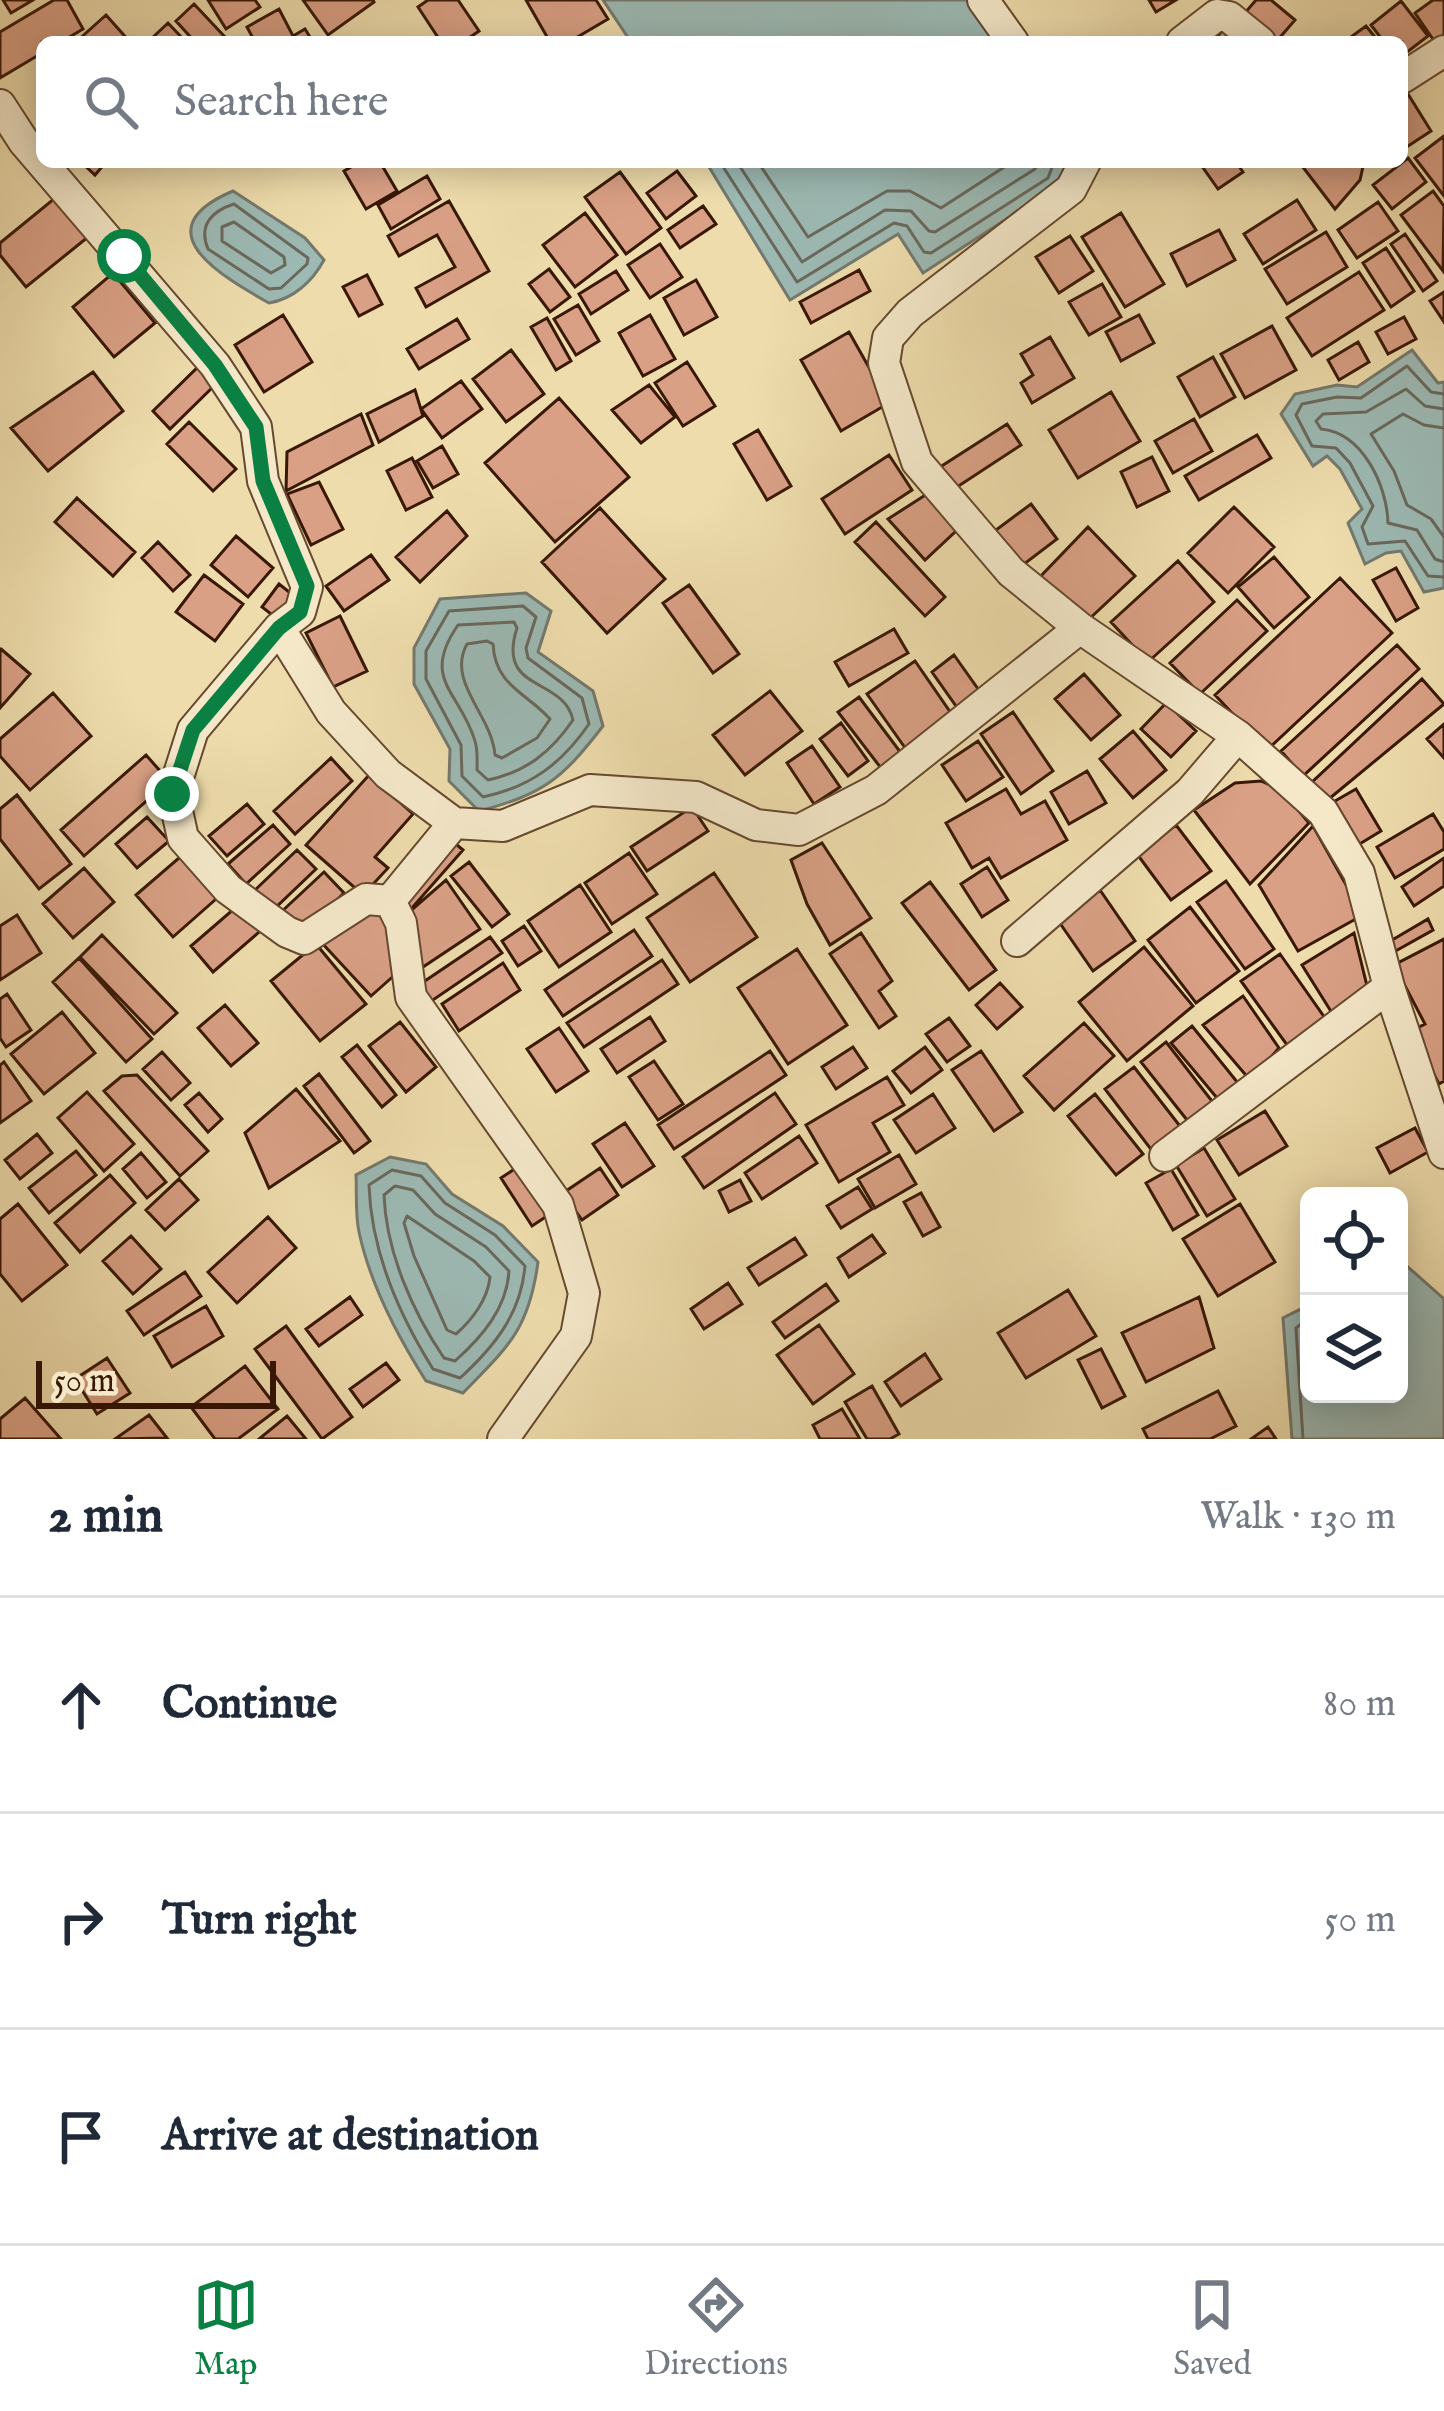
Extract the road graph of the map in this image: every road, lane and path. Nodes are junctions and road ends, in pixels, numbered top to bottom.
1 (983, 0) edge
2 (1009, 36) edge
3 (1190, 36) edge
4 (1253, 36) edge
5 (1444, 51) edge
6 (1408, 74) edge
7 (0, 105) edge
8 (36, 156) edge
9 (46, 168) edge
10 (1082, 168) edge
11 (279, 628) junction
12 (1080, 628) junction
13 (1238, 736) junction
14 (454, 823) junction
15 (390, 901) junction
16 (1017, 941) dead end
17 (1388, 987) junction
18 (1444, 1153) edge
19 (1165, 1156) dead end
20 (502, 1439) edge

1 - 2 street
3 - 4 street
5 - 6 street
7 - 8 street
9 - 11 street
10 - 12 street
11 - 14 street
11 - 15 street
12 - 13 street
12 - 14 street
13 - 16 street
13 - 17 street
14 - 15 street
15 - 20 street
17 - 18 street
17 - 19 street

